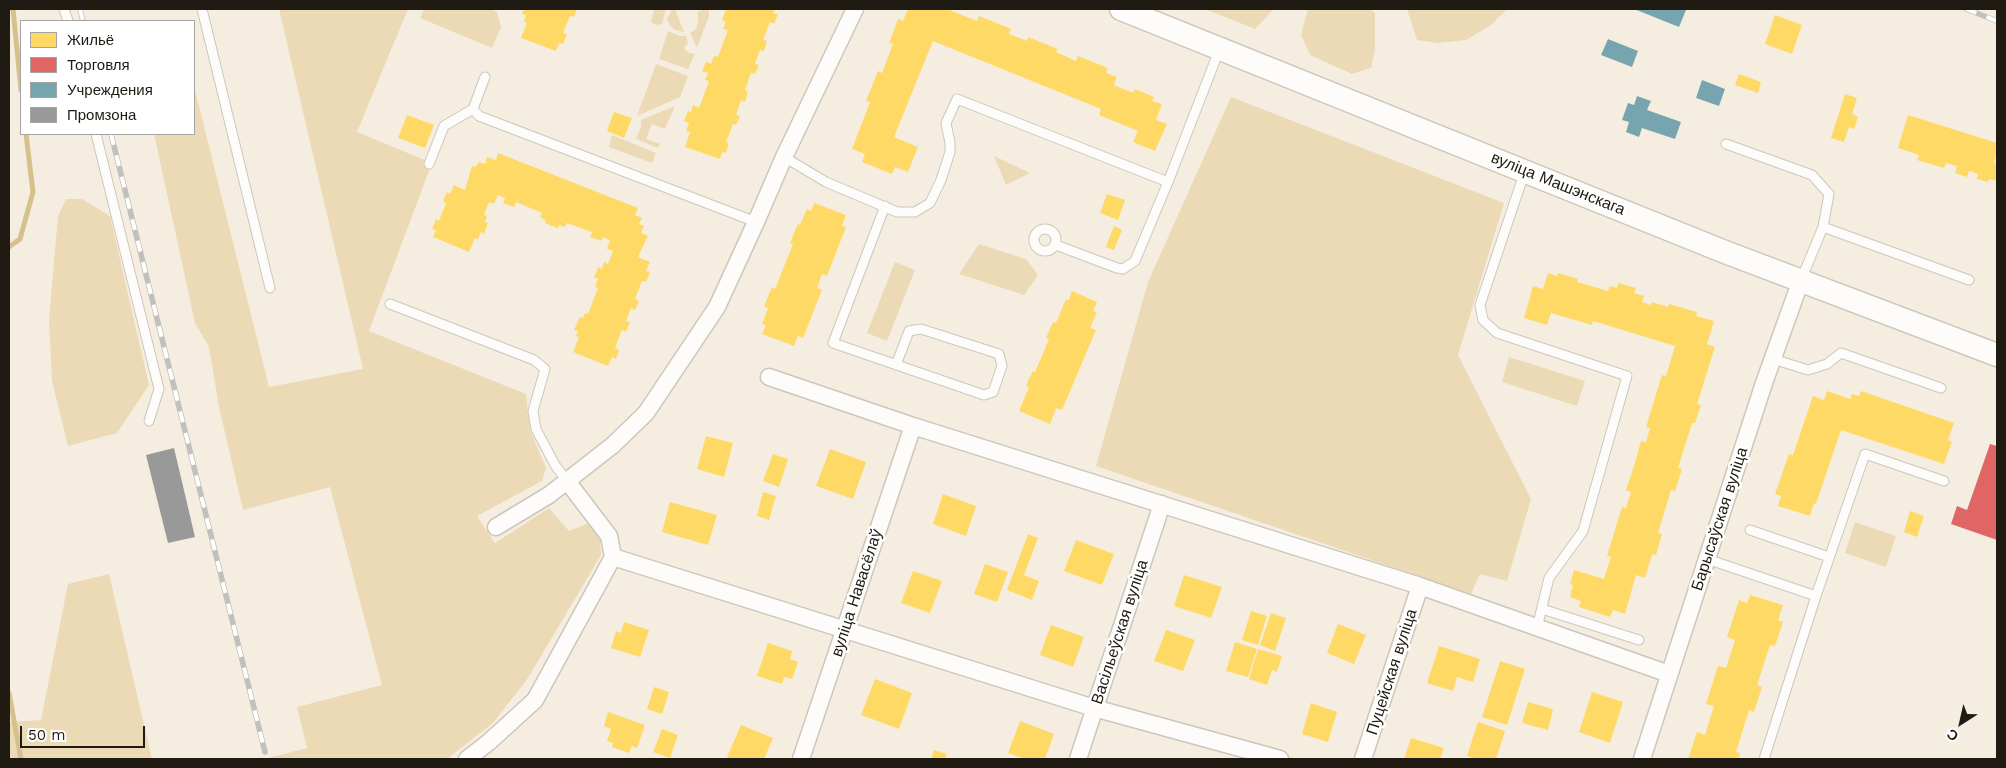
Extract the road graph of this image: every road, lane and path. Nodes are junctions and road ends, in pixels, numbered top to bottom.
1 (202, 9) edge
2 (855, 9) edge
3 (1121, 9) edge
4 (1220, 48) junction
5 (485, 77) dead end
6 (473, 109) junction
7 (96, 135) edge
8 (1726, 144) dead end
9 (784, 157) junction
10 (429, 164) dead end
11 (1525, 171) junction
12 (1168, 182) junction
13 (884, 206) junction
14 (756, 222) junction
15 (1823, 227) junction
16 (1056, 245) dead end
17 (1801, 280) junction
18 (1969, 280) dead end
19 (270, 288) dead end
20 (390, 304) dead end
21 (1997, 354) edge
22 (1773, 359) junction
23 (896, 365) junction
24 (770, 376) dead end
25 (1941, 388) dead end
26 (149, 421) dead end
27 (913, 426) junction
28 (567, 481) junction
29 (1944, 481) dead end
30 (1162, 504) junction
31 (496, 527) dead end
32 (1750, 530) dead end
33 (613, 557) junction
34 (1829, 557) junction
35 (1707, 559) junction
36 (1420, 586) junction
37 (1816, 596) junction
38 (1542, 609) junction
39 (1537, 628) junction
40 (845, 629) junction
41 (1639, 640) dead end
42 (1669, 674) junction
43 (1094, 708) junction
44 (467, 759) edge
45 (800, 759) edge
46 (1078, 759) edge
47 (1280, 759) edge
48 (1363, 759) edge
49 (1642, 759) edge
50 (1764, 759) edge

1 - 19 lane
2 - 9 street
3 - 4 main road, вуліца Машэнскага
4 - 11 main road, вуліца Машэнскага
4 - 12 lane
5 - 6 lane
6 - 10 lane
6 - 14 lane
7 - 26 lane
8 - 15 lane
9 - 13 lane
9 - 14 street
11 - 17 main road, вуліца Машэнскага
11 - 38 lane
12 - 13 lane
12 - 16 lane
13 - 23 lane
14 - 28 street
15 - 17 lane
15 - 18 lane
17 - 21 main road, вуліца Машэнскага
17 - 22 street, Барысаўская вуліца
20 - 28 lane
22 - 25 lane
22 - 35 street, Барысаўская вуліца
23 - 23 lane
24 - 27 street
27 - 30 street
27 - 40 street, вуліца Навасёлаў
28 - 31 street
28 - 33 street
29 - 34 lane
30 - 36 street
30 - 43 street, Васільеўская вуліца
32 - 34 lane
33 - 40 street
33 - 44 street
34 - 37 lane
35 - 37 lane
35 - 42 street, Барысаўская вуліца
36 - 39 street
36 - 48 street, Пуцейская вуліца
37 - 50 lane
38 - 39 lane
38 - 41 lane
39 - 42 street
40 - 43 street
40 - 45 street, вуліца Навасёлаў
42 - 49 street, Барысаўская вуліца
43 - 46 street, Васільеўская вуліца
43 - 47 street

